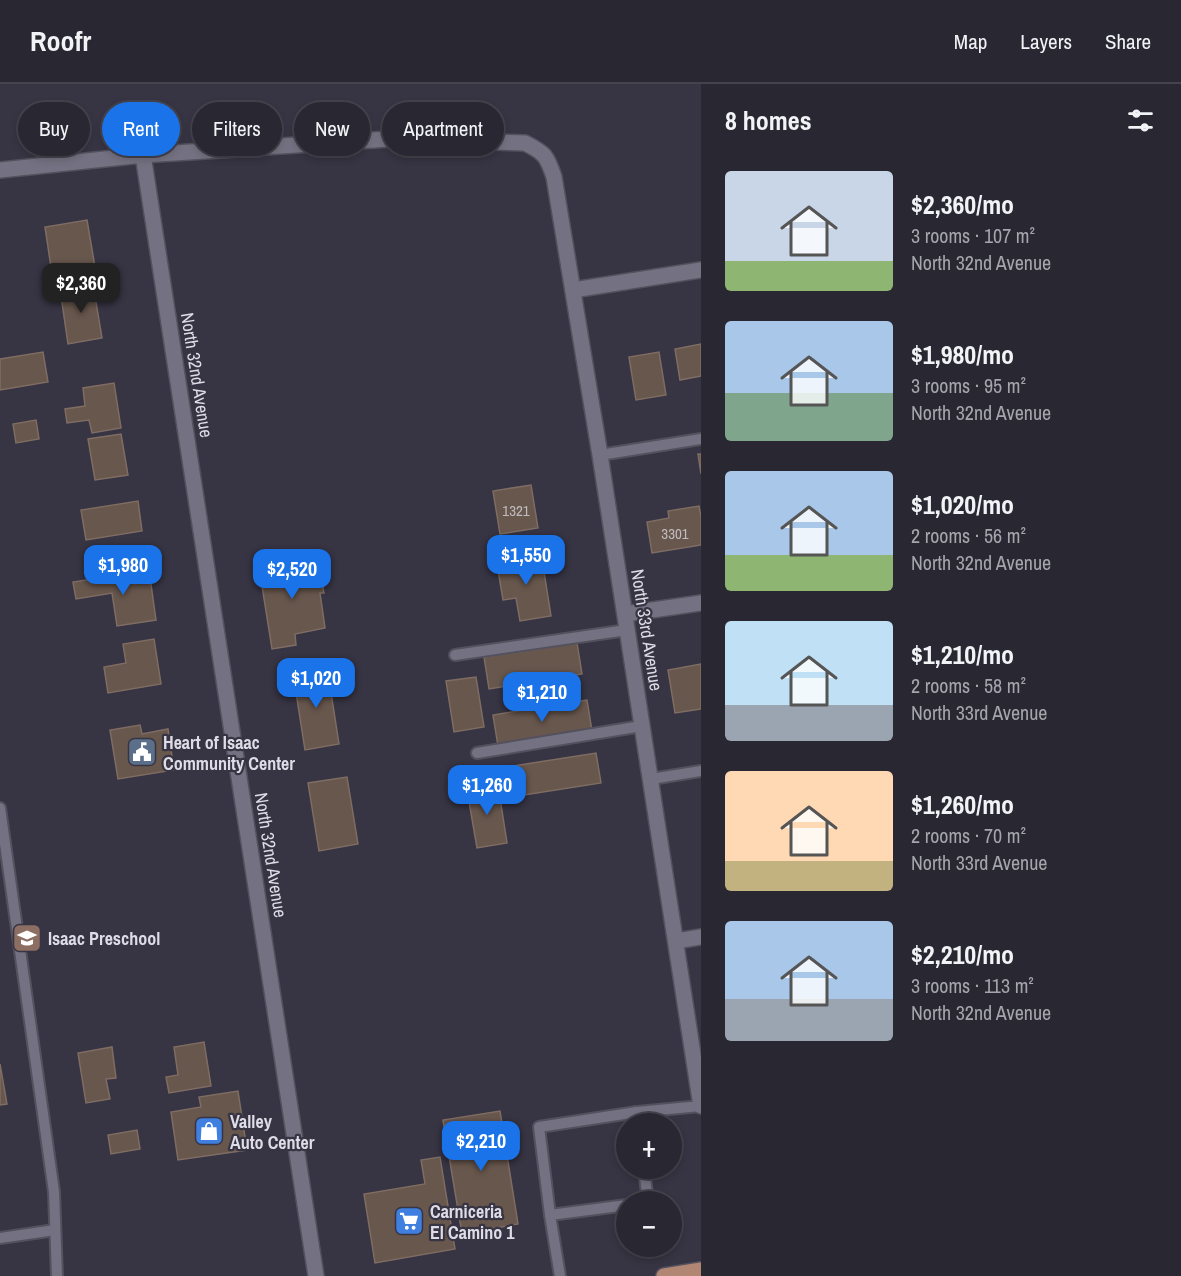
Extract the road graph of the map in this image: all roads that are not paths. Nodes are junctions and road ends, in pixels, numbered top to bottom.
1 (180, 153) edge
2 (143, 156) joint
3 (0, 170) edge
4 (701, 270) edge
5 (573, 290) junction
6 (701, 439) edge
7 (600, 455) junction
8 (701, 603) edge
9 (625, 614) junction
10 (627, 630) junction
11 (455, 655) dead end
12 (642, 726) junction
13 (477, 753) dead end
14 (701, 771) edge
15 (651, 779) junction
16 (0, 808) edge
17 (701, 937) edge
18 (676, 941) junction
19 (701, 1106) edge
20 (637, 1112) joint
21 (616, 1206) edge
22 (550, 1215) junction
23 (56, 1230) junction
24 (0, 1238) edge
25 (701, 1270) edge
26 (57, 1276) edge
27 (316, 1276) edge
28 (560, 1276) edge
29 (664, 1276) edge

1 - 5 street, North 33rd Avenue
2 - 3 street
2 - 27 street, North 32nd Avenue
4 - 5 street
5 - 7 street, North 33rd Avenue
6 - 7 lane
7 - 9 street, North 33rd Avenue
8 - 9 street
9 - 10 street, North 33rd Avenue
10 - 11 lane
10 - 12 street, North 33rd Avenue
12 - 13 lane
12 - 15 street, North 33rd Avenue
14 - 15 lane
15 - 18 street, North 33rd Avenue
16 - 23 lane
17 - 18 street
18 - 19 street, North 33rd Avenue
19 - 20 lane
20 - 22 lane
21 - 22 lane
22 - 28 lane
23 - 24 lane
23 - 26 lane
25 - 29 main road

